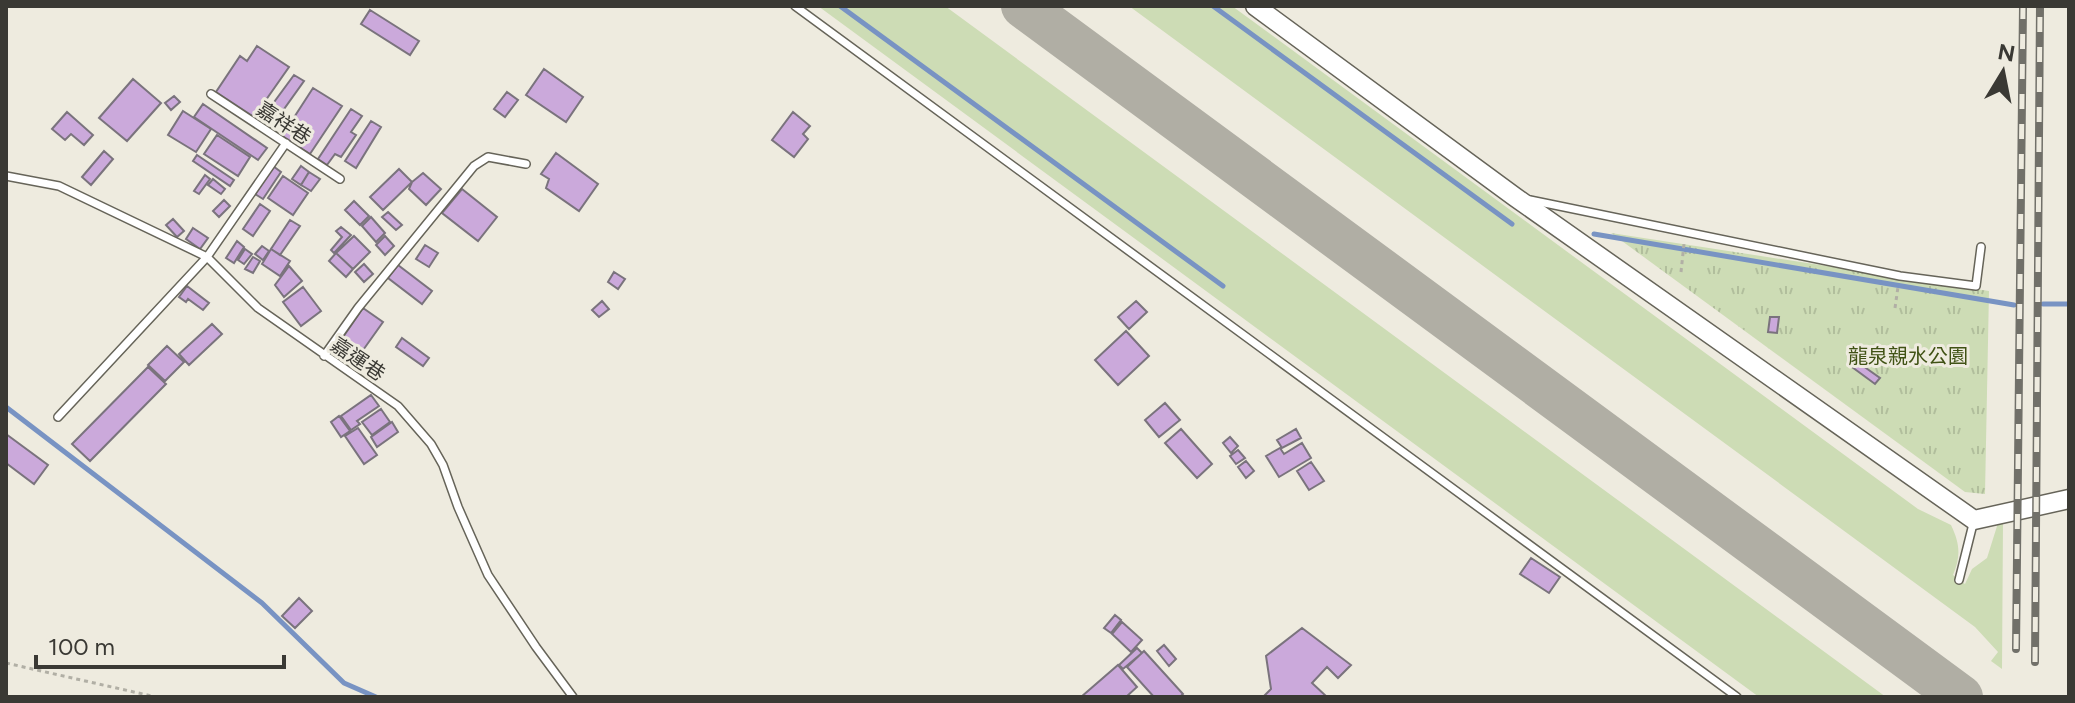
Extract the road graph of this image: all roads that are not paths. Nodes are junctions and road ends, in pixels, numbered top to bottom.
1 (795, 6) edge
2 (1255, 6) edge
3 (211, 94) dead end
4 (286, 143) junction
5 (526, 164) dead end
6 (6, 176) edge
7 (340, 179) dead end
8 (1515, 197) junction
9 (1981, 247) dead end
10 (207, 257) junction
11 (324, 356) junction
12 (58, 417) dead end
13 (2069, 499) edge
14 (1974, 520) junction
15 (1959, 580) dead end
16 (573, 697) edge
17 (1737, 697) edge

1 - 17 lane
2 - 8 street
3 - 4 lane, 嘉祥巷
4 - 7 lane, 嘉祥巷
4 - 10 lane
5 - 11 lane
6 - 10 lane, 嘉運巷
8 - 9 lane
8 - 14 street
10 - 11 lane, 嘉運巷
10 - 12 lane
11 - 16 lane, 嘉運巷
13 - 14 street
14 - 15 lane

